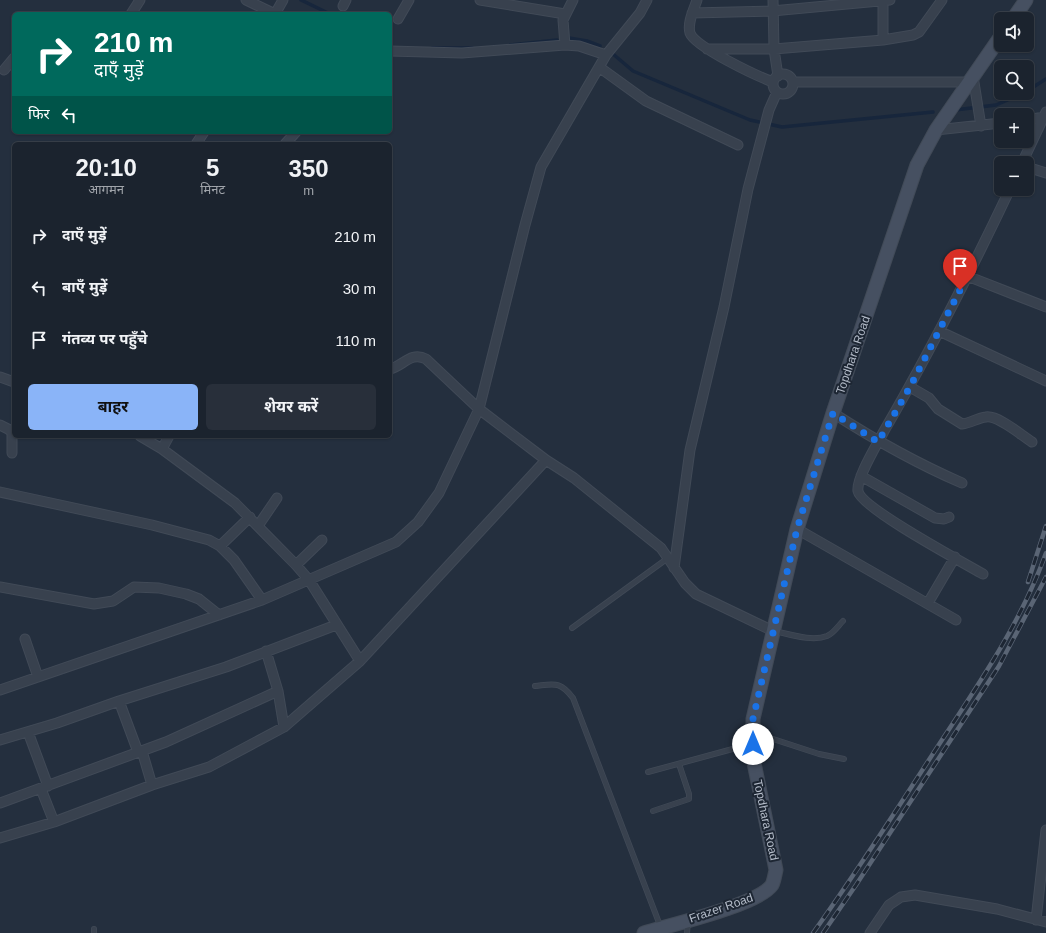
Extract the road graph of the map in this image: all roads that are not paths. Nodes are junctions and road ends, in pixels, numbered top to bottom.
1 (140, 0) edge
2 (246, 0) edge
3 (283, 0) edge
4 (409, 0) edge
5 (480, 0) edge
6 (573, 0) edge
7 (647, 0) edge
8 (697, 0) edge
9 (773, 0) edge
10 (885, 0) edge
11 (942, 0) edge
12 (1026, 0) edge
13 (772, 11) junction
14 (132, 12) edge
15 (271, 12) edge
16 (276, 12) edge
17 (1018, 12) edge
18 (692, 13) junction
19 (565, 14) junction
20 (398, 19) dead end
21 (883, 40) junction
22 (565, 45) junction
23 (994, 46) edge
24 (707, 48) junction
25 (774, 49) junction
26 (392, 51) edge
27 (606, 55) junction
28 (12, 60) edge
29 (599, 68) junction
30 (4, 70) dead end
31 (775, 79) junction
32 (971, 79) junction
33 (793, 82) junction
34 (777, 92) junction
35 (1045, 114) edge
36 (1034, 118) edge
37 (994, 124) edge
38 (981, 126) junction
39 (936, 130) junction
40 (294, 134) edge
41 (287, 142) edge
42 (738, 145) dead end
43 (1025, 156) edge
44 (1034, 169) edge
45 (1046, 173) edge
46 (1007, 196) edge
47 (967, 276) junction
48 (1046, 307) edge
49 (939, 331) junction
50 (392, 368) edge
51 (0, 377) edge
52 (12, 381) edge
53 (1046, 381) edge
54 (910, 387) junction
55 (480, 409) junction
56 (833, 413) junction
57 (0, 425) edge
58 (143, 438) edge
59 (168, 438) edge
60 (878, 442) junction
61 (1032, 442) dead end
62 (162, 449) junction
63 (12, 453) dead end
64 (546, 460) junction
65 (861, 476) junction
66 (962, 483) dead end
67 (0, 492) edge
68 (277, 498) dead end
69 (250, 517) junction
70 (949, 517) dead end
71 (258, 526) junction
72 (797, 529) junction
73 (322, 540) dead end
74 (220, 546) junction
75 (955, 557) junction
76 (668, 558) junction
77 (296, 565) junction
78 (674, 568) junction
79 (983, 574) dead end
80 (309, 580) junction
81 (0, 587) edge
82 (262, 600) junction
83 (928, 603) junction
84 (219, 615) junction
85 (956, 620) dead end
86 (843, 621) dead end
87 (336, 625) junction
88 (572, 628) dead end
89 (773, 631) junction
90 (25, 639) dead end
91 (266, 652) junction
92 (360, 661) junction
93 (38, 677) junction
94 (535, 686) dead end
95 (0, 690) edge
96 (278, 691) junction
97 (119, 701) junction
98 (284, 727) junction
99 (28, 732) junction
100 (753, 738) junction
101 (0, 740) edge
102 (140, 752) junction
103 (844, 759) dead end
104 (679, 764) junction
105 (648, 772) dead end
106 (152, 785) junction
107 (45, 787) junction
108 (0, 804) edge
109 (653, 811) dead end
110 (54, 822) junction
111 (1046, 830) edge
112 (0, 838) edge
113 (772, 884) joint
114 (688, 920) junction
115 (1036, 920) junction
116 (1046, 922) edge
117 (661, 928) junction
118 (644, 933) edge
119 (687, 933) edge
120 (870, 933) edge

1 - 14 street
2 - 15 street
3 - 16 street
4 - 20 street
5 - 19 street
6 - 19 street
7 - 27 street
8 - 18 street
9 - 13 street
10 - 13 street
10 - 21 street
11 - 21 street
12 - 17 street
13 - 18 street
13 - 25 street
18 - 24 street
19 - 22 street
21 - 25 street
22 - 26 street
22 - 27 street
23 - 32 street, Topdhara Road
24 - 25 street
24 - 31 street
25 - 31 street
27 - 29 street
28 - 30 street
29 - 42 street
29 - 55 street
31 - 33 street
31 - 34 street
32 - 33 street
32 - 38 street
32 - 39 street, Topdhara Road
33 - 34 street
34 - 78 street
35 - 36 street
35 - 43 street
37 - 38 street
38 - 39 street
39 - 56 street, Topdhara Road
40 - 41 street
44 - 45 street
46 - 47 street
47 - 48 street
47 - 49 street
49 - 53 street
49 - 54 street
50 - 55 street
51 - 52 street
54 - 60 street
54 - 61 street
55 - 64 street
55 - 80 street
56 - 60 street
56 - 72 street, Topdhara Road
57 - 63 street
58 - 62 street
59 - 62 street
60 - 65 street
60 - 66 street
62 - 69 street
64 - 76 street
64 - 92 street
65 - 70 street
65 - 75 street
67 - 74 street
68 - 71 street
69 - 71 street
69 - 74 street
71 - 77 street
72 - 83 street
72 - 89 street, Topdhara Road
73 - 77 street
74 - 82 street
75 - 79 street
75 - 83 street
76 - 78 street
76 - 88 lane
77 - 80 street
78 - 89 street
80 - 82 street
80 - 87 street
81 - 84 street
82 - 84 street
83 - 85 street
84 - 93 street
86 - 89 lane
87 - 91 street
87 - 92 street
89 - 100 street, Topdhara Road
90 - 93 street
91 - 96 street
91 - 97 street
92 - 98 street
93 - 95 street
94 - 117 lane
96 - 98 street
96 - 102 street
97 - 99 street
97 - 102 street
98 - 106 street
99 - 101 street
99 - 107 street
100 - 103 lane
100 - 104 lane
100 - 113 street, Topdhara Road
102 - 106 street
102 - 107 street
104 - 105 lane
104 - 109 lane
106 - 110 street
107 - 108 street
107 - 110 street
110 - 112 street
111 - 115 street
113 - 114 street, Frazer Road
114 - 117 street, Frazer Road
114 - 119 lane
115 - 116 street
115 - 120 street
117 - 118 street, Frazer Road

